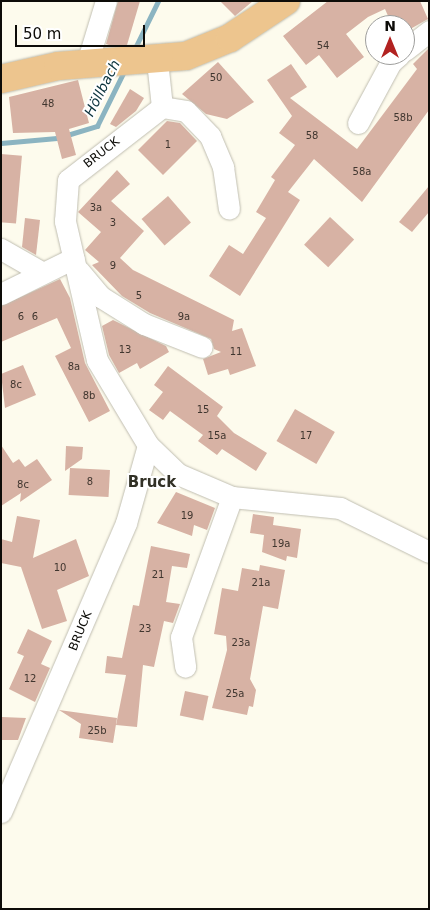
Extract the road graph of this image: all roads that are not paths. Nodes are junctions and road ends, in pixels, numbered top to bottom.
1 (106, 1) edge
2 (286, 1) edge
3 (429, 31) edge
4 (415, 42) edge
5 (138, 61) junction
6 (87, 64) junction
7 (389, 65) edge
8 (1, 79) edge
9 (162, 107) junction
10 (358, 123) dead end
11 (229, 210) dead end
12 (1, 249) edge
13 (76, 264) junction
14 (42, 274) junction
15 (1, 294) edge
16 (202, 347) dead end
17 (148, 445) junction
18 (232, 497) junction
19 (429, 552) edge
20 (185, 667) dead end
21 (1, 812) edge

1 - 6 street
2 - 5 main road
3 - 4 street
5 - 6 main road
5 - 9 street
6 - 8 main road
7 - 10 street
9 - 11 street
9 - 13 street, BRUCK
12 - 14 street
13 - 14 street
13 - 16 street, BRUCK
13 - 17 street, BRUCK
14 - 15 street
17 - 18 street, BRUCK
17 - 21 street, BRUCK
18 - 19 street, BRUCK
18 - 20 street

